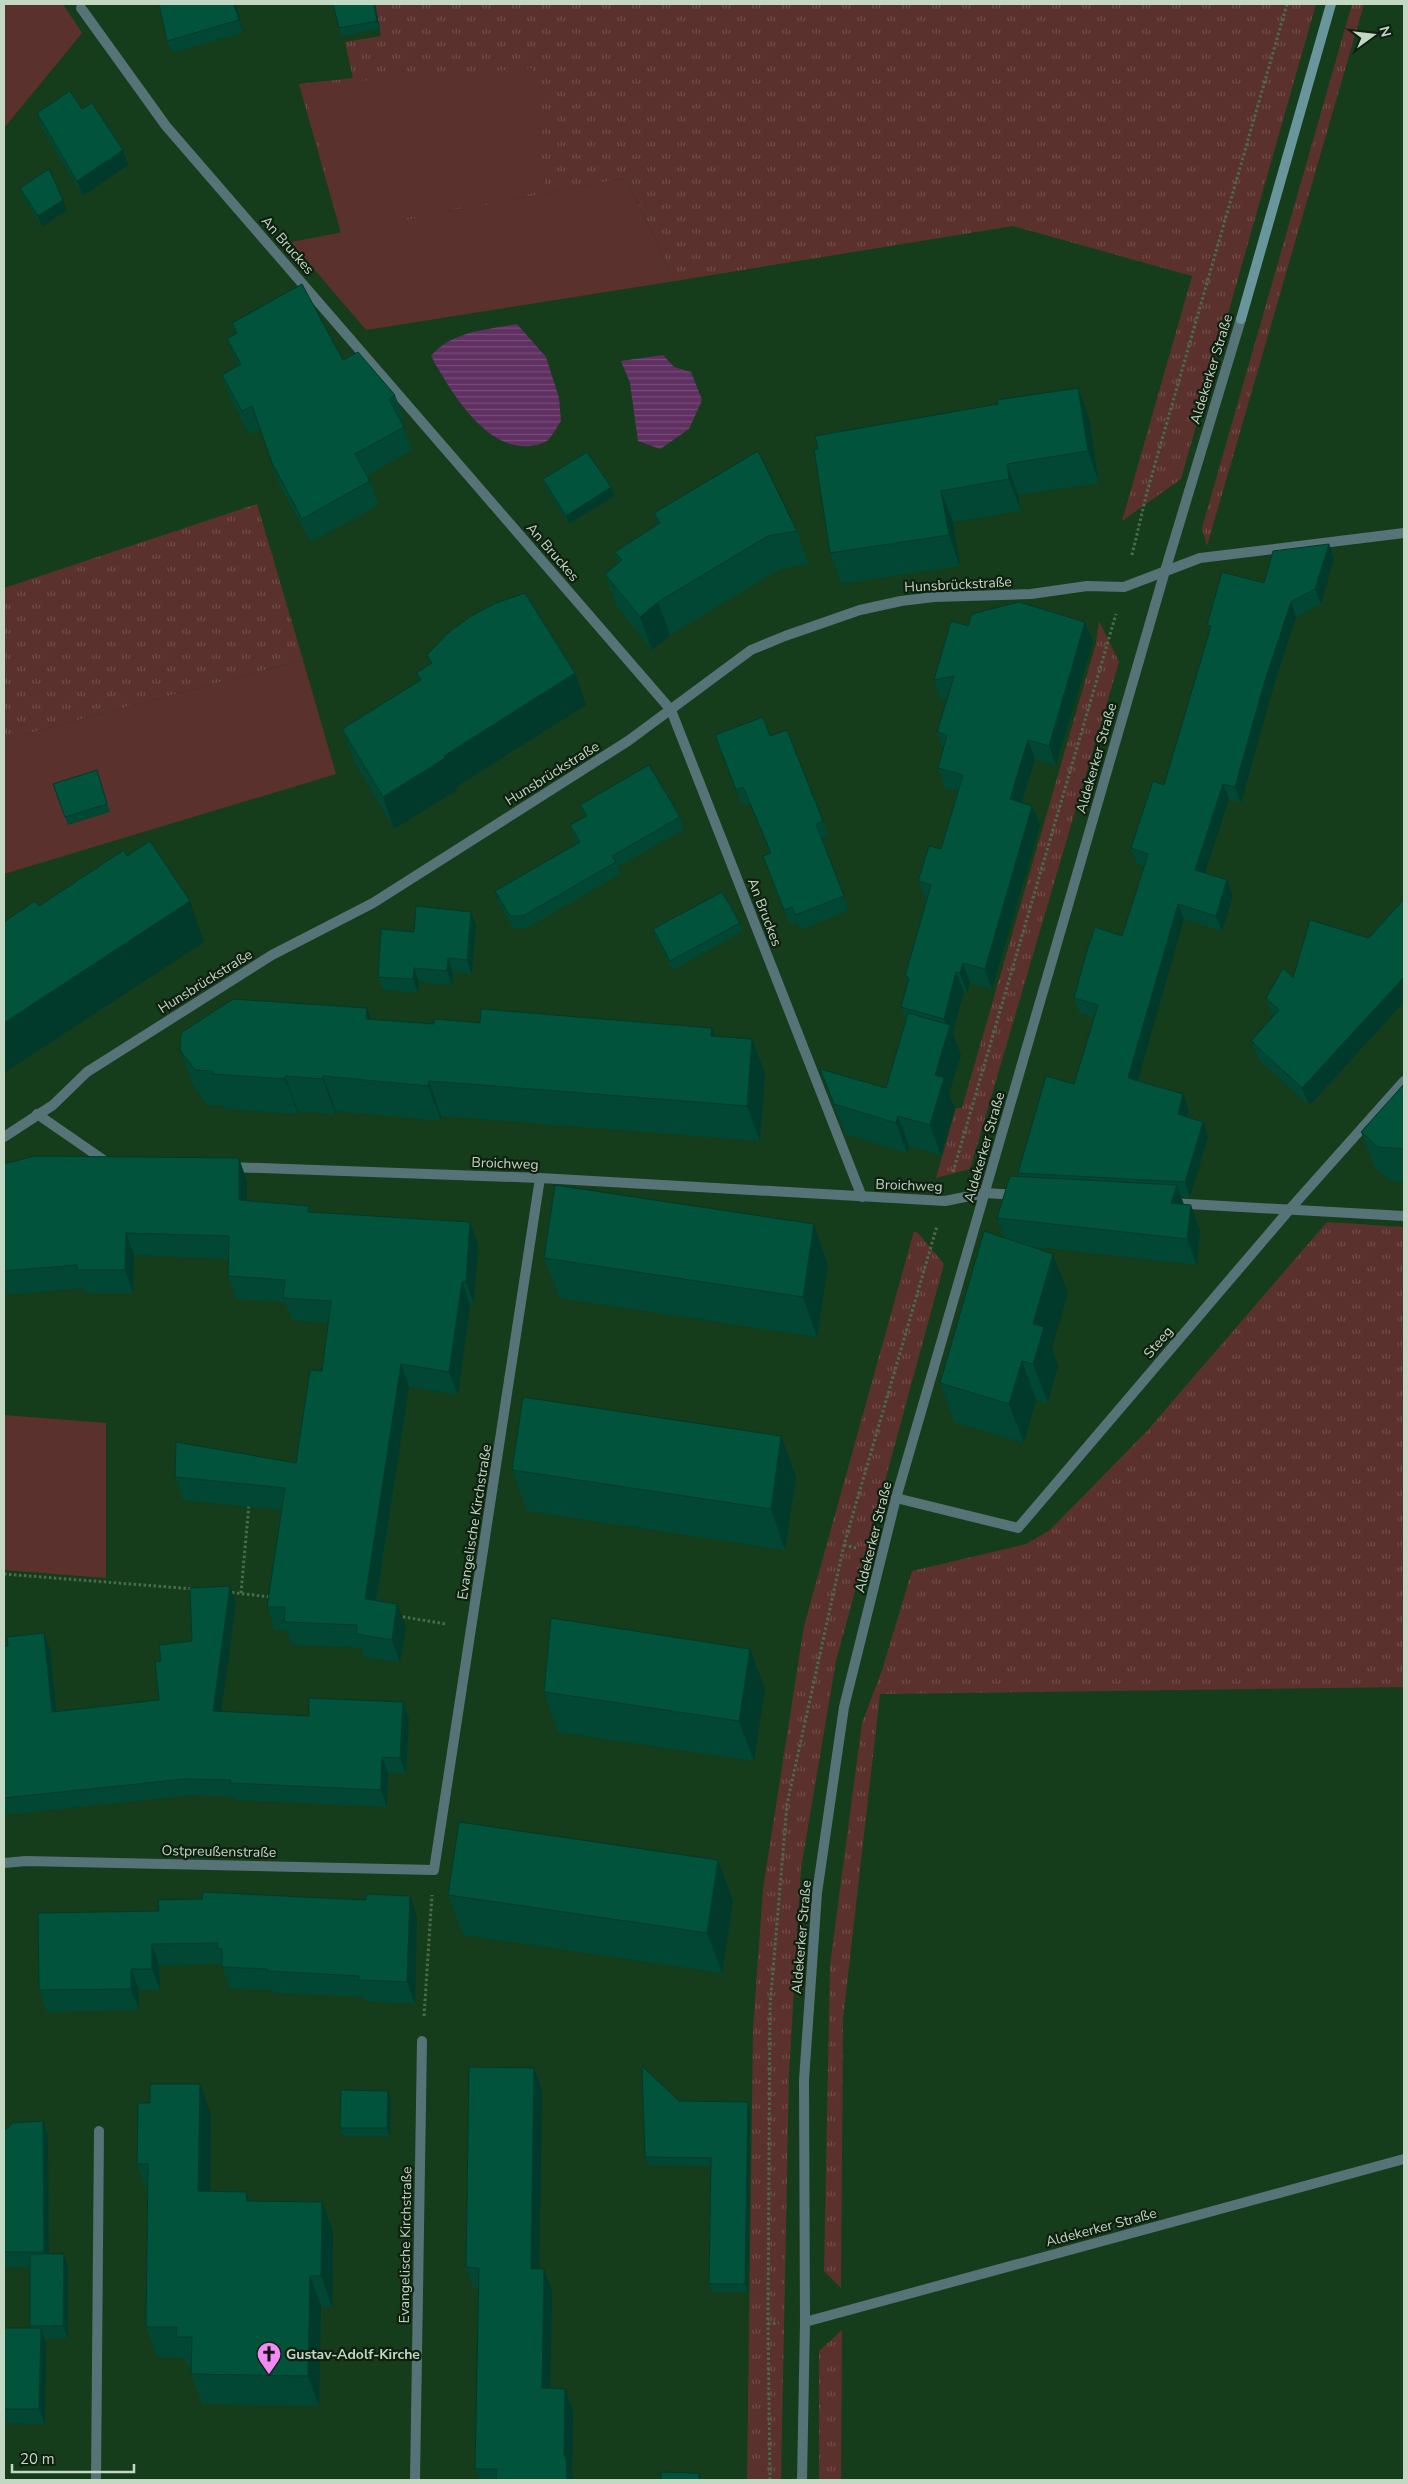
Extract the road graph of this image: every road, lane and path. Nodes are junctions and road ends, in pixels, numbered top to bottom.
1 (1287, 4) edge
2 (1331, 4) edge
3 (81, 8) dead end
4 (1404, 533) edge
5 (1165, 571) junction
6 (1124, 587) junction
7 (671, 710) junction
8 (1404, 1081) edge
9 (38, 1114) junction
10 (4, 1137) edge
11 (117, 1163) edge
12 (215, 1167) edge
13 (540, 1178) junction
14 (985, 1193) junction
15 (862, 1196) junction
16 (1028, 1196) edge
17 (1164, 1202) edge
18 (1290, 1209) junction
19 (1404, 1216) edge
20 (249, 1498) edge
21 (896, 1498) junction
22 (4, 1574) edge
23 (202, 1590) edge
24 (222, 1591) edge
25 (241, 1593) junction
26 (280, 1599) edge
27 (395, 1616) edge
28 (472, 1628) junction
29 (4, 1863) edge
30 (434, 1870) junction
31 (422, 2040) joint
32 (99, 2132) dead end
33 (1404, 2159) edge
34 (805, 2322) junction
35 (96, 2480) edge
36 (415, 2480) edge
37 (802, 2480) edge

1 - 6 path
2 - 5 street, Aldekerker Straße
3 - 7 street, An Bruckes
4 - 5 street, Hunsbrückstraße
5 - 6 street, Hunsbrückstraße
5 - 14 street, Aldekerker Straße
6 - 7 street, Hunsbrückstraße
7 - 9 street, Hunsbrückstraße
7 - 15 street, An Bruckes
8 - 18 street, Steeg
9 - 10 street, Hunsbrückstraße
9 - 11 street
12 - 13 street, Broichweg
13 - 15 street, Broichweg
13 - 28 street, Evangelische Kirchstraße
14 - 15 street, Broichweg
14 - 16 street, Broichweg
14 - 21 street, Aldekerker Straße
17 - 18 street
18 - 19 street
18 - 21 street, Steeg
20 - 25 path
21 - 34 street, Aldekerker Straße
22 - 23 path
24 - 25 path
25 - 26 path
27 - 28 path
28 - 30 street, Evangelische Kirchstraße
29 - 30 street, Ostpreußenstraße
30 - 31 path
31 - 36 street, Evangelische Kirchstraße
32 - 35 street
33 - 34 street, Aldekerker Straße
34 - 37 street, Aldekerker Straße

